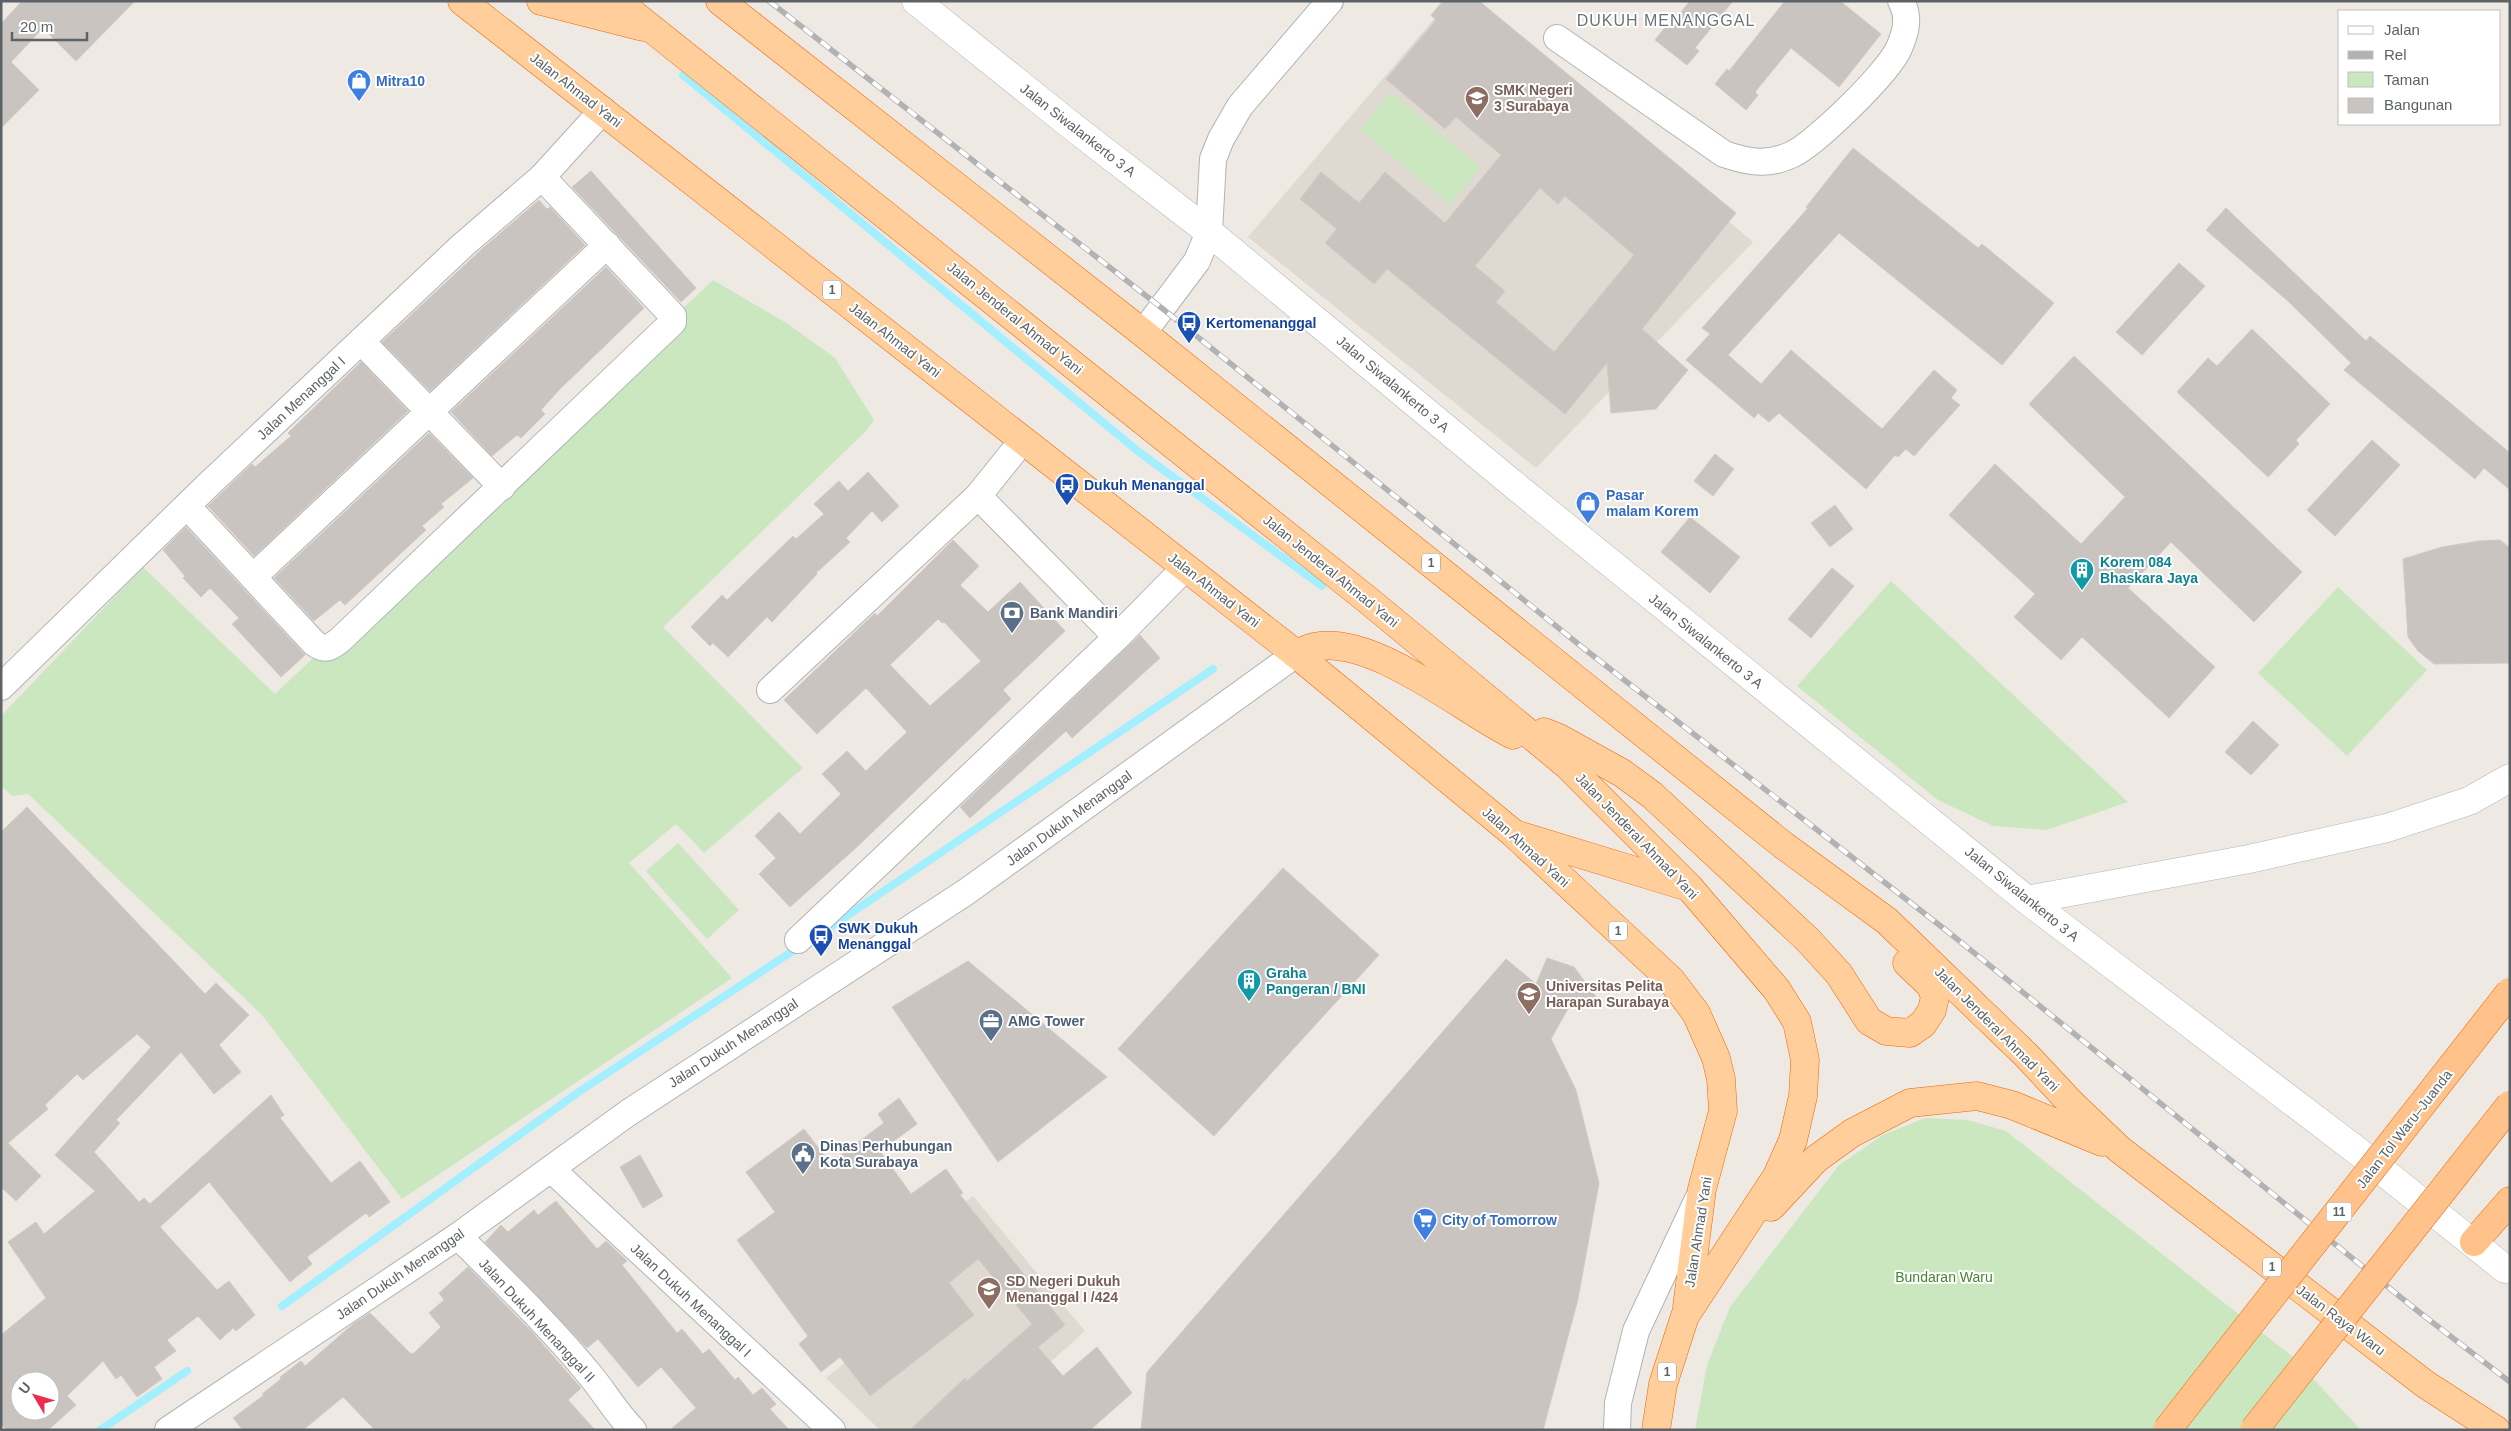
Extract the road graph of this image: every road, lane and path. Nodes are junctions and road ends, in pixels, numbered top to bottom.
1 (462, 1) edge
2 (541, 1) edge
3 (617, 1) edge
4 (720, 1) edge
5 (916, 1) edge
6 (1330, 1) edge
7 (1900, 1) edge
8 (654, 30) junction
9 (1557, 38) dead end
10 (603, 110) junction
11 (542, 177) junction
12 (1210, 232) junction
13 (607, 245) junction
14 (1143, 333) junction
15 (361, 341) junction
16 (429, 412) junction
17 (1023, 440) junction
18 (502, 486) junction
19 (978, 496) junction
20 (187, 506) junction
21 (1186, 568) junction
22 (253, 577) junction
23 (1118, 638) junction
24 (1296, 654) junction
25 (1, 688) edge
26 (770, 690) dead end
27 (1514, 720) junction
28 (1567, 765) junction
29 (2510, 778) edge
30 (1513, 833) junction
31 (1783, 845) junction
32 (1689, 887) junction
33 (2027, 900) junction
34 (798, 940) dead end
35 (2510, 992) edge
36 (2510, 1105) edge
37 (2119, 1149) junction
38 (551, 1169) junction
39 (1702, 1190) junction
40 (2510, 1201) edge
41 (458, 1236) junction
42 (2474, 1242) junction
43 (1720, 1260) junction
44 (2505, 1269) dead end
45 (1685, 1316) junction
46 (2425, 1384) junction
47 (168, 1430) edge
48 (633, 1430) edge
49 (832, 1430) edge
50 (1616, 1430) edge
51 (1656, 1430) edge
52 (2167, 1430) edge
53 (2254, 1430) edge
54 (2468, 1430) edge
55 (2496, 1430) edge

1 - 10 highway, Jalan Ahmad Yani / 1
2 - 8 highway
3 - 8 highway, Jalan Jenderal Ahmad Yani / 1
4 - 14 highway, Jalan Jenderal Ahmad Yani / 1
5 - 12 main road, Jalan Siwalankerto 3 A
6 - 12 street
7 - 9 street
8 - 27 highway, Jalan Jenderal Ahmad Yani / 1
10 - 11 street, Jalan Menanggal I
10 - 17 highway, Jalan Ahmad Yani / 1
11 - 13 street
11 - 15 street, Jalan Menanggal I
12 - 14 street
12 - 33 main road, Jalan Siwalankerto 3 A
13 - 16 street
13 - 18 street
14 - 31 highway, Jalan Jenderal Ahmad Yani / 1
15 - 16 street
15 - 20 street, Jalan Menanggal I
16 - 18 street
16 - 22 street
17 - 19 street
17 - 21 highway, Jalan Ahmad Yani / 1
18 - 22 street
19 - 23 street
19 - 26 street
20 - 22 street
20 - 25 street, Jalan Menanggal I
21 - 23 street
21 - 24 highway, Jalan Ahmad Yani / 1
23 - 34 street
24 - 28 highway
24 - 30 highway, Jalan Ahmad Yani / 1
24 - 38 street, Jalan Dukuh Menanggal
27 - 28 highway, Jalan Jenderal Ahmad Yani / 1
27 - 31 highway
28 - 32 highway, Jalan Jenderal Ahmad Yani / 1
29 - 33 main road
30 - 32 highway
30 - 39 highway, Jalan Ahmad Yani / 1
31 - 37 highway, Jalan Jenderal Ahmad Yani / 1
32 - 43 highway, Jalan Jenderal Ahmad Yani / 1
33 - 42 main road, Jalan Siwalankerto 3 A
35 - 52 highway, Jalan Tol Waru–Juanda / 11, bridge
36 - 53 highway, bridge
37 - 43 highway, 1
37 - 46 highway, Jalan Raya Waru / 1
38 - 41 street, Jalan Dukuh Menanggal
38 - 49 street, Jalan Dukuh Menanggal I
39 - 45 highway, Jalan Ahmad Yani / 1
39 - 50 street
40 - 42 highway
41 - 47 street, Jalan Dukuh Menanggal
41 - 48 street, Jalan Dukuh Menanggal II
42 - 44 main road, Jalan Siwalankerto 3 A
43 - 45 highway, 1
45 - 51 highway, 1
46 - 54 highway
46 - 55 highway, Jalan Raya Waru / 1

